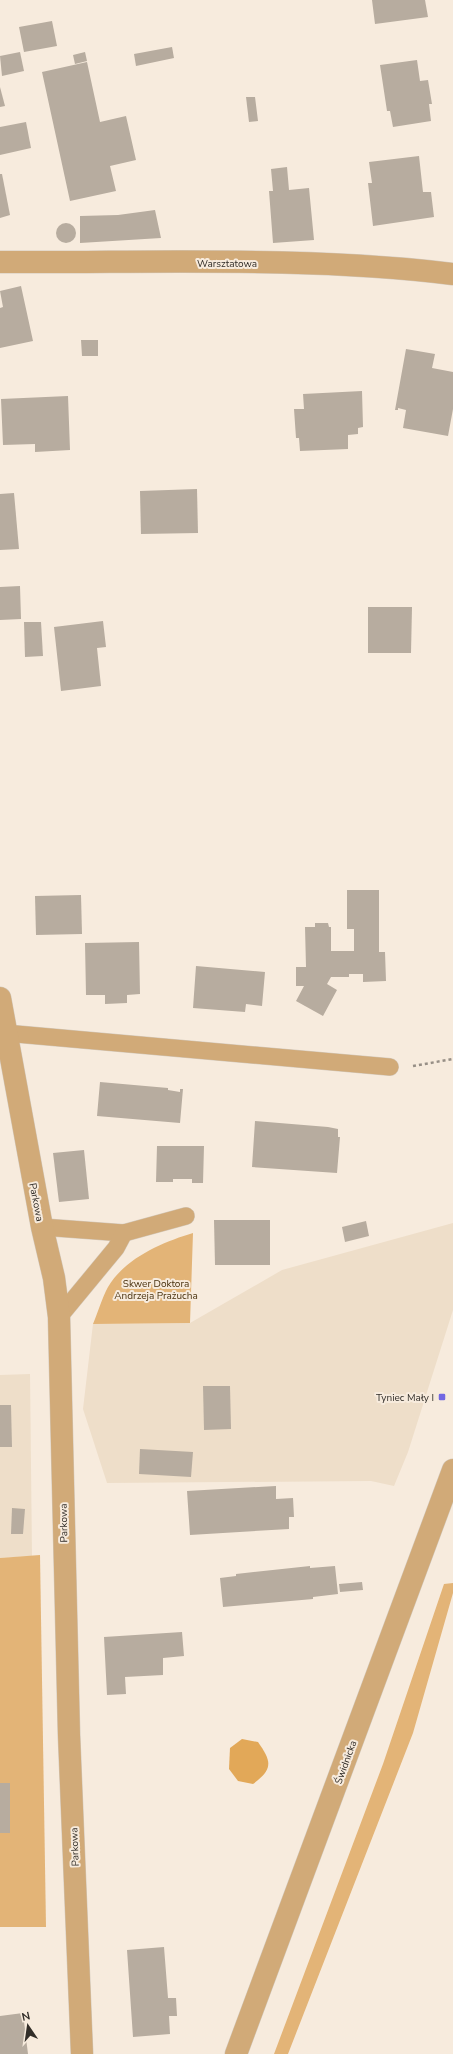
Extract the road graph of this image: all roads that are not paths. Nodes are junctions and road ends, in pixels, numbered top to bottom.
1 (0, 262) edge
2 (453, 274) edge
3 (0, 998) edge
4 (5, 1033) junction
5 (390, 1067) road end
6 (186, 1216) dead end
7 (42, 1227) junction
8 (124, 1233) junction
9 (59, 1317) junction
10 (453, 1470) edge
11 (82, 2054) edge
12 (236, 2054) edge

1 - 2 street, Warsztatowa
3 - 4 street, Parkowa
4 - 5 lane
4 - 7 street, Parkowa
6 - 8 lane
7 - 8 lane
7 - 9 street, Parkowa
8 - 9 lane
9 - 11 street, Parkowa
10 - 12 street, Świdnicka

